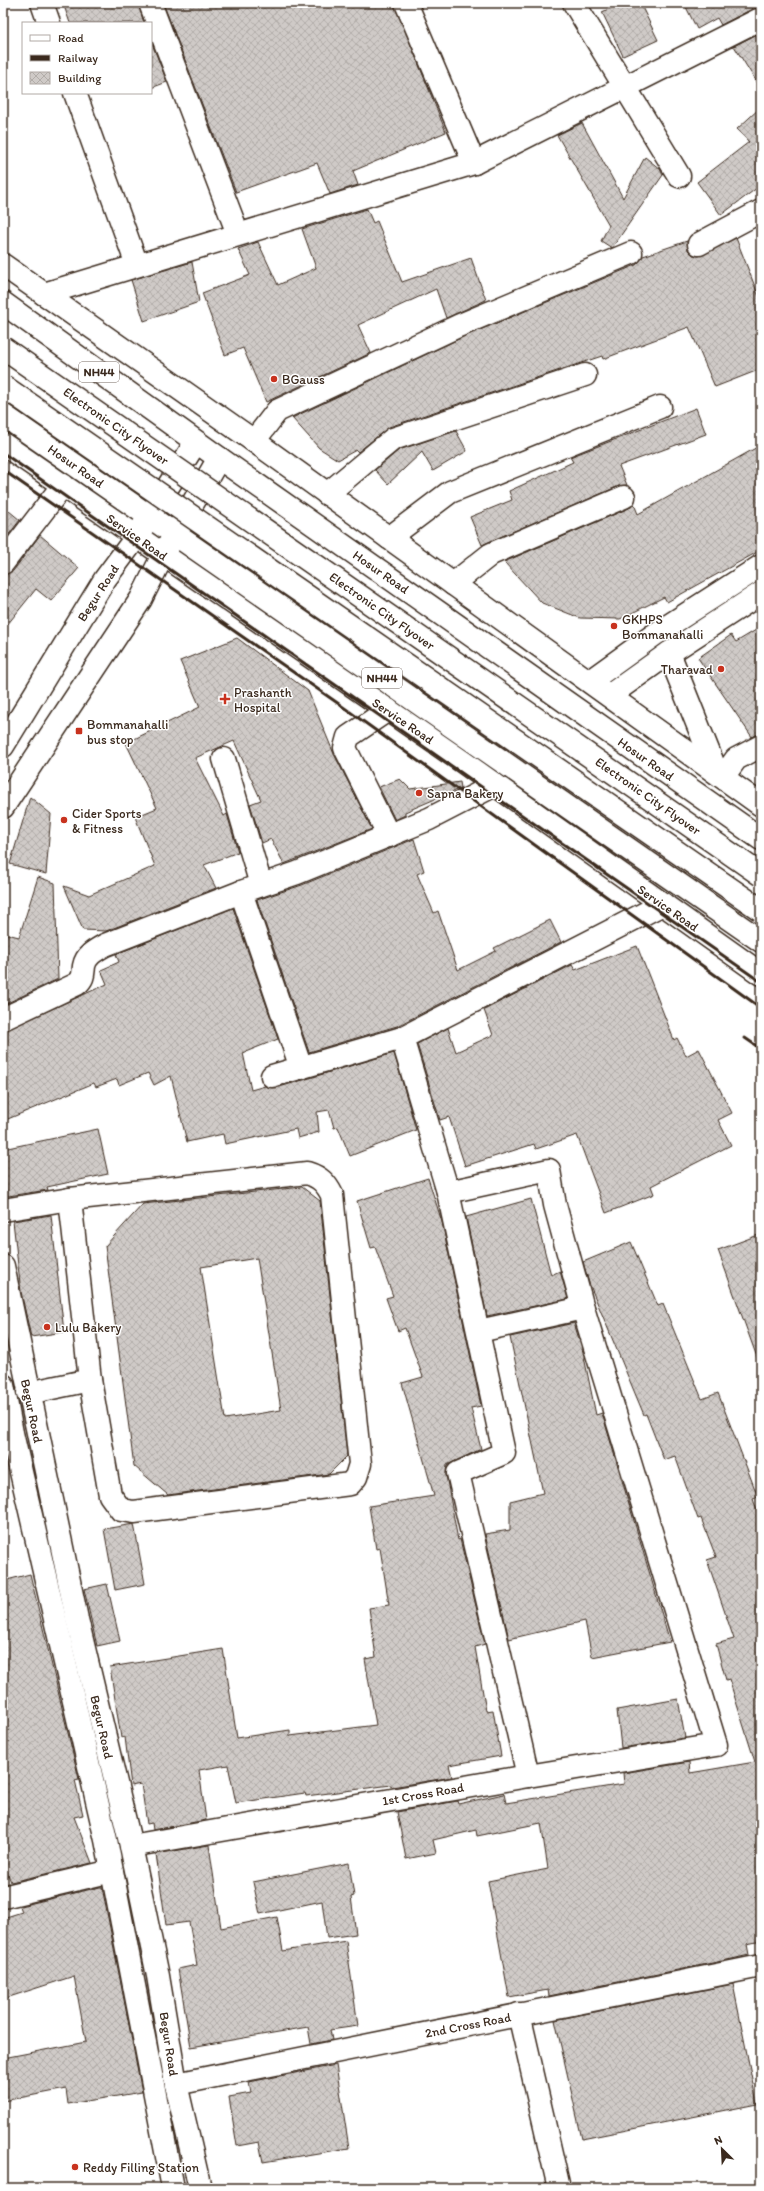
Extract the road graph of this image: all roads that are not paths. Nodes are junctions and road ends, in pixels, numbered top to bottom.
1 (42, 3) edge
2 (150, 3) edge
3 (406, 3) edge
4 (574, 3) edge
5 (758, 20) dead end
6 (49, 22) edge
7 (624, 87) junction
8 (75, 94) edge
9 (474, 163) junction
10 (679, 176) dead end
11 (761, 210) edge
12 (238, 234) junction
13 (699, 244) dead end
14 (631, 253) dead end
15 (137, 265) junction
16 (3, 266) edge
17 (44, 294) junction
18 (3, 303) edge
19 (3, 348) edge
20 (585, 375) dead end
21 (3, 386) edge
22 (660, 407) dead end
23 (3, 415) edge
24 (254, 441) junction
25 (196, 442) junction
26 (3, 444) edge
27 (219, 458) junction
28 (63, 485) junction
29 (327, 494) junction
30 (624, 497) dead end
31 (149, 516) junction
32 (176, 534) junction
33 (137, 536) junction
34 (389, 538) junction
35 (164, 555) junction
36 (3, 563) edge
37 (761, 566) edge
38 (453, 584) junction
39 (761, 593) edge
40 (669, 653) junction
41 (590, 680) junction
42 (610, 695) junction
43 (388, 710) junction
44 (3, 746) edge
45 (761, 746) edge
46 (224, 759) dead end
47 (720, 775) junction
48 (495, 785) junction
49 (761, 805) edge
50 (3, 808) edge
51 (388, 836) junction
52 (761, 840) edge
53 (761, 875) edge
54 (261, 885) junction
55 (241, 892) junction
56 (662, 904) junction
57 (761, 910) edge
58 (761, 941) edge
59 (761, 974) edge
60 (3, 1019) edge
61 (402, 1038) junction
62 (300, 1068) junction
63 (272, 1076) dead end
64 (448, 1192) junction
65 (70, 1199) junction
66 (3, 1210) edge
67 (3, 1266) edge
68 (583, 1308) junction
69 (479, 1332) junction
70 (90, 1380) junction
71 (3, 1385) edge
72 (28, 1393) junction
73 (7, 1433) edge
74 (528, 1776) junction
75 (131, 1846) junction
76 (112, 1871) junction
77 (3, 1897) edge
78 (761, 1966) edge
79 (519, 2014) junction
80 (176, 2084) junction
81 (172, 2188) edge
82 (200, 2188) edge
83 (559, 2188) edge

1 - 6 main road
2 - 12 main road
3 - 9 main road
4 - 7 main road
5 - 7 main road
7 - 9 main road
7 - 10 main road
8 - 15 main road
9 - 12 main road
11 - 13 main road
12 - 15 main road
14 - 24 main road
15 - 17 main road
16 - 17 main road
17 - 24 main road
18 - 25 main road, Hosur Road / NH44
19 - 53 main road, Electronic City Flyover, bridge
20 - 29 main road
21 - 57 main road, bridge
22 - 34 main road
23 - 31 main road, Hosur Road / NH44
24 - 29 main road
25 - 27 main road, Hosur Road / NH44
25 - 31 main road, Begur Road
26 - 28 main road, Service Road
27 - 32 main road
27 - 52 main road, Hosur Road / NH44
28 - 33 main road, Service Road
28 - 36 main road
29 - 34 main road
30 - 38 main road
31 - 32 main road, Hosur Road / NH44
31 - 33 main road, Begur Road
32 - 35 main road
32 - 58 main road, Hosur Road / NH44
33 - 35 main road, Service Road
33 - 44 main road, Begur Road
34 - 38 main road
35 - 43 main road, Service Road
35 - 50 main road
37 - 41 main road
38 - 41 main road
39 - 40 main road
40 - 42 main road
40 - 47 main road
41 - 42 main road
42 - 47 main road
43 - 48 main road, Service Road
43 - 51 main road
45 - 47 main road
46 - 54 main road
47 - 49 main road
48 - 51 main road
48 - 56 main road, Service Road
51 - 54 main road
54 - 55 main road
55 - 60 main road
55 - 62 main road
56 - 59 main road, Service Road
56 - 61 main road
61 - 62 main road
61 - 64 main road
62 - 63 main road
64 - 68 main road
64 - 69 main road
65 - 66 main road
65 - 70 main road
65 - 70 main road
67 - 72 main road, Begur Road
68 - 69 main road
68 - 74 main road, 1st Cross Road
69 - 74 main road
70 - 72 main road
71 - 73 main road, Begur Road
72 - 75 main road, Begur Road
73 - 76 main road, Begur Road
74 - 75 main road, 1st Cross Road
75 - 80 main road, Begur Road
76 - 77 main road
76 - 81 main road, Begur Road
78 - 79 main road, 2nd Cross Road
79 - 80 main road, 2nd Cross Road
79 - 83 main road
80 - 82 main road, Begur Road

